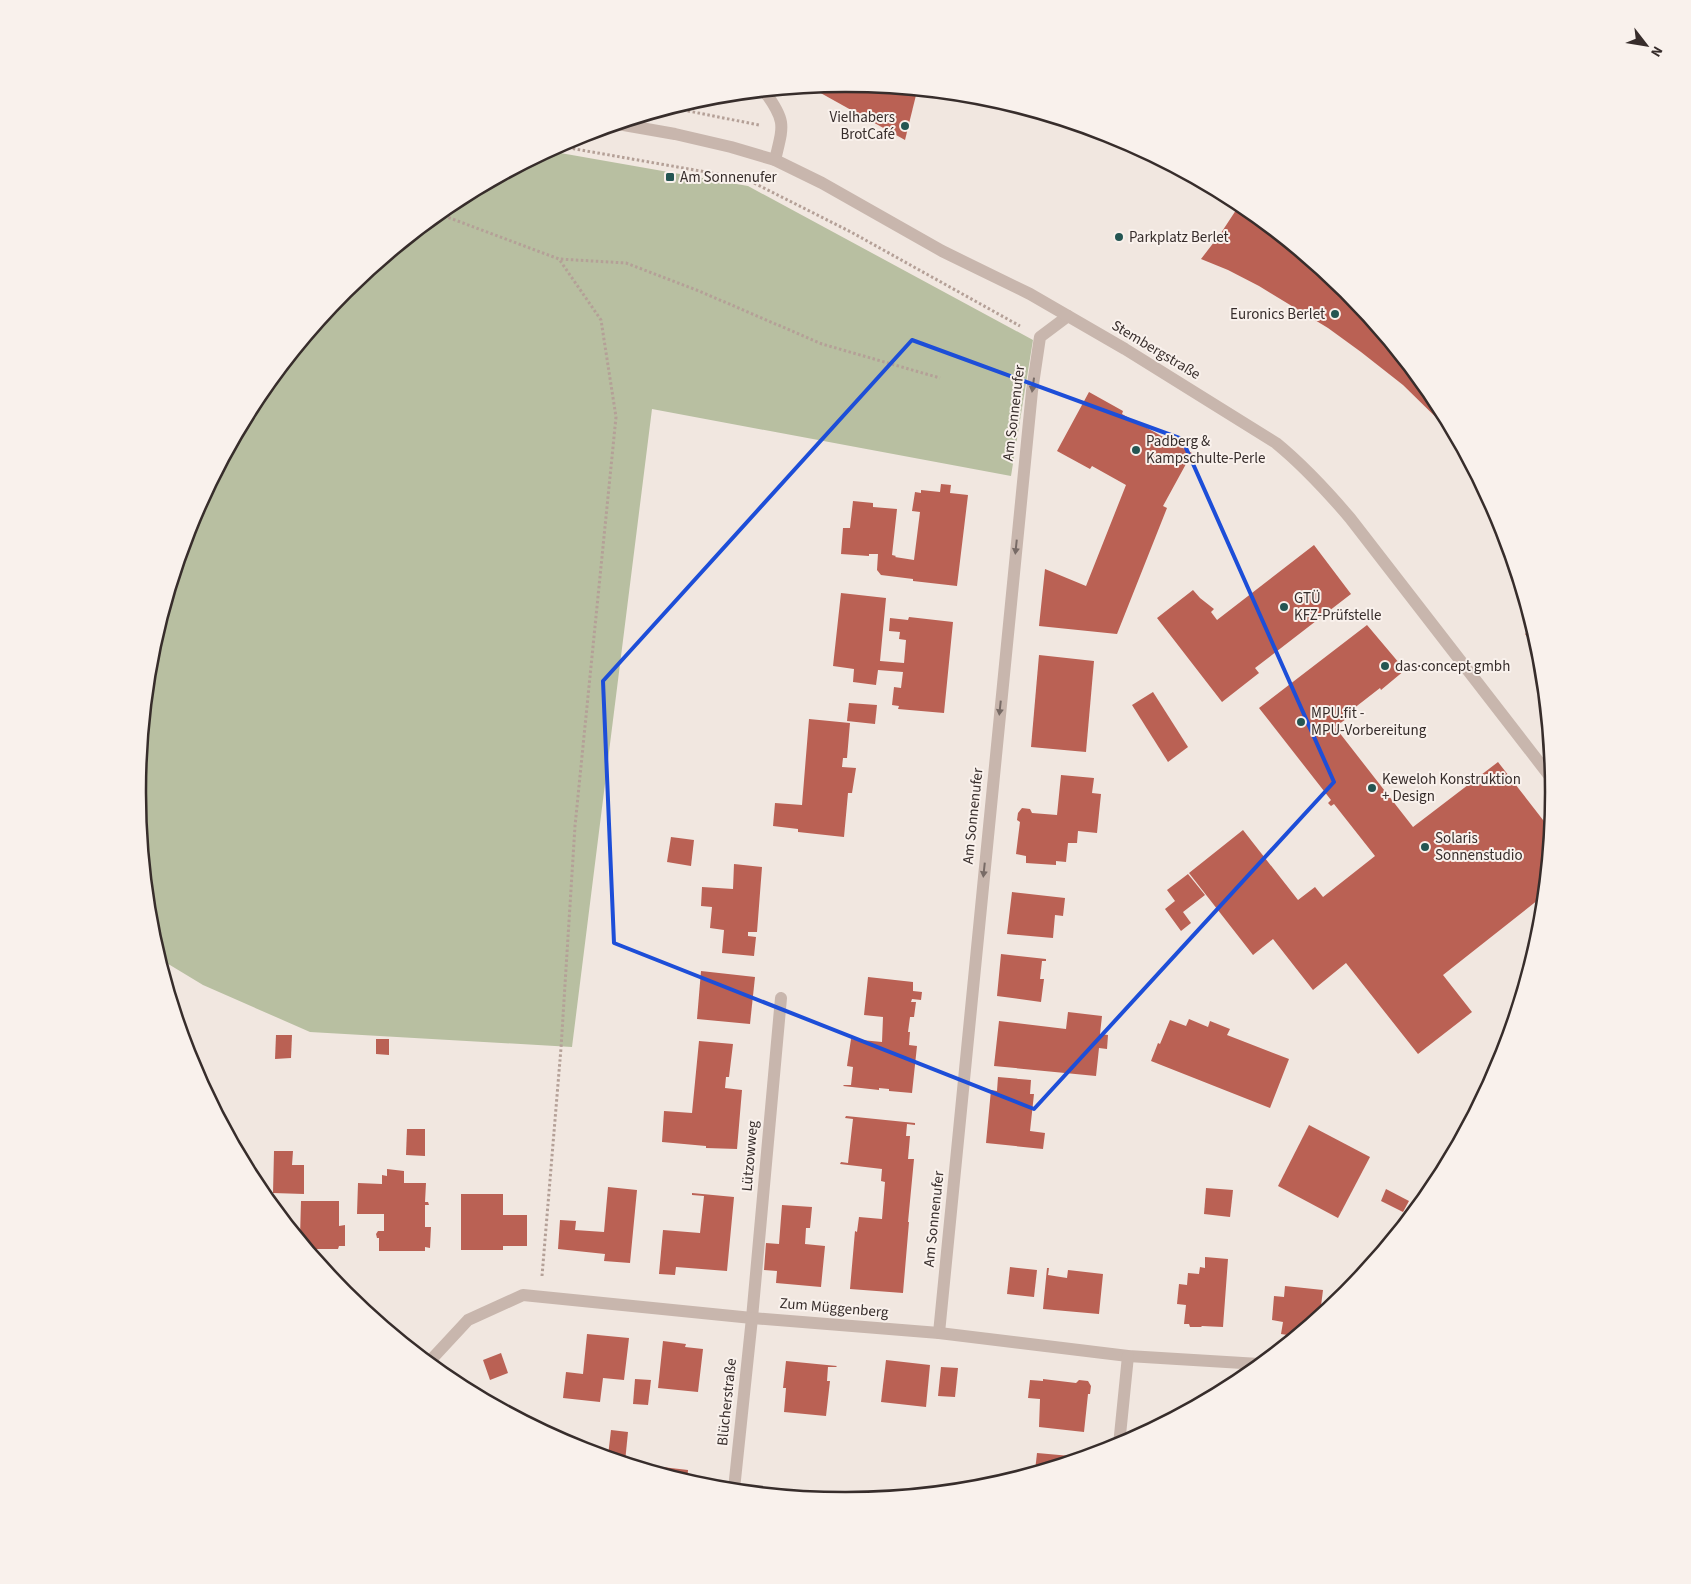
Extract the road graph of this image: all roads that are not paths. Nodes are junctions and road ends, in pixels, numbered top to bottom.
1 (769, 97) edge
2 (631, 127) edge
3 (775, 160) junction
4 (1068, 316) junction
5 (1545, 769) edge
6 (781, 998) dead end
7 (752, 1318) junction
8 (939, 1333) junction
9 (1128, 1356) junction
10 (433, 1357) edge
11 (1249, 1363) edge
12 (1120, 1435) edge
13 (735, 1483) edge

1 - 3 street
2 - 3 street, Stembergstraße
3 - 4 street, Stembergstraße
4 - 5 street, Stembergstraße
4 -> 8 street, Am Sonnenufer
6 - 7 street, Lützowweg
7 - 8 street, Zum Müggenberg
7 - 10 street, Zum Müggenberg
7 - 13 street, Blücherstraße
8 - 9 street, Zum Müggenberg
9 - 11 street, Zum Müggenberg
9 - 12 street

